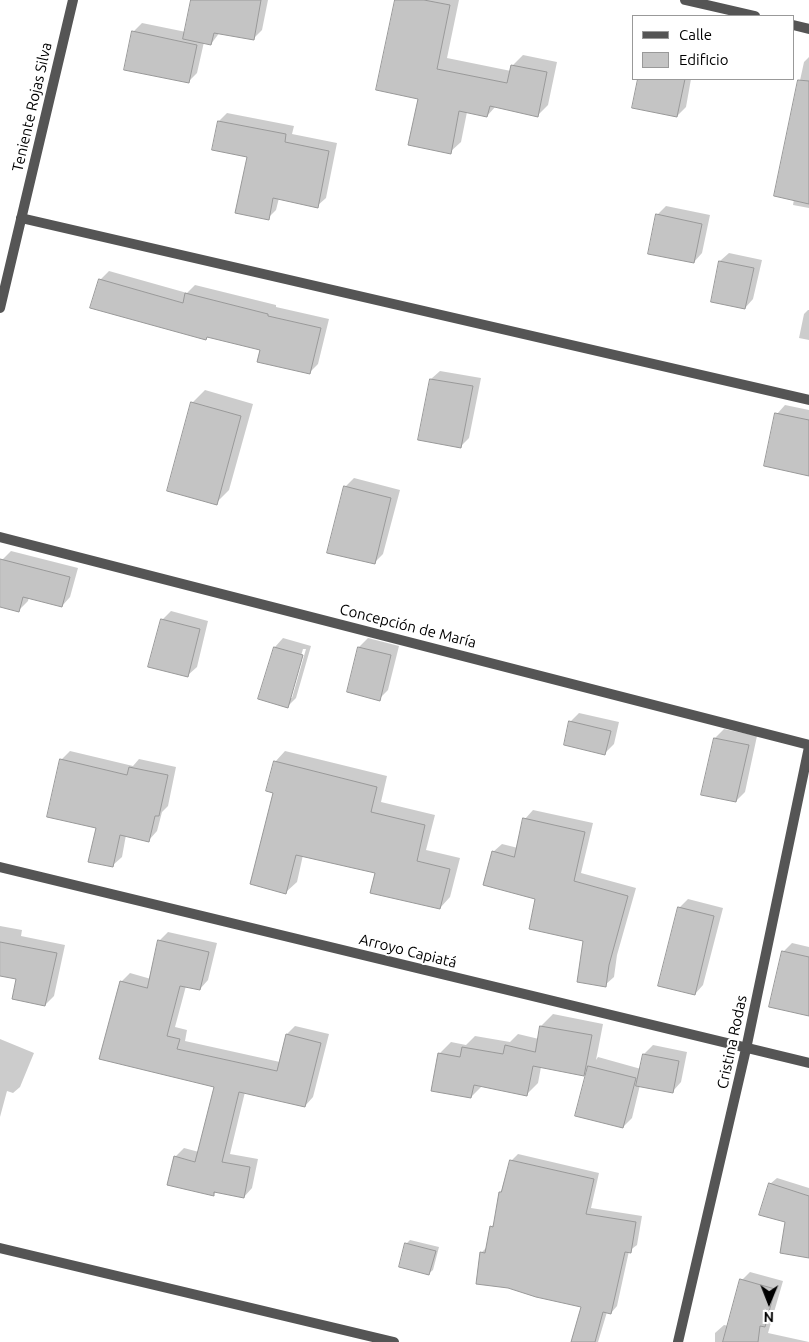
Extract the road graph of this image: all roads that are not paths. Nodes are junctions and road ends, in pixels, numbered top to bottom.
1 (73, 0) edge
2 (685, 0) edge
3 (751, 15) edge
4 (794, 25) edge
5 (809, 29) edge
6 (20, 218) junction
7 (0, 308) edge
8 (809, 400) edge
9 (0, 537) edge
10 (809, 746) edge
11 (0, 868) edge
12 (746, 1049) junction
13 (809, 1063) edge
14 (0, 1248) edge
15 (394, 1342) edge
16 (678, 1342) edge

1 - 6 street, Teniente Rojas Silva
2 - 3 street
4 - 5 street
6 - 7 street, Teniente Rojas Silva
6 - 8 street
9 - 10 street, Concepción de María
10 - 12 street, Cristina Rodas
11 - 12 street, Arroyo Capiatá
12 - 13 street, Arroyo Capiatá
12 - 16 street, Cristina Rodas
14 - 15 street

